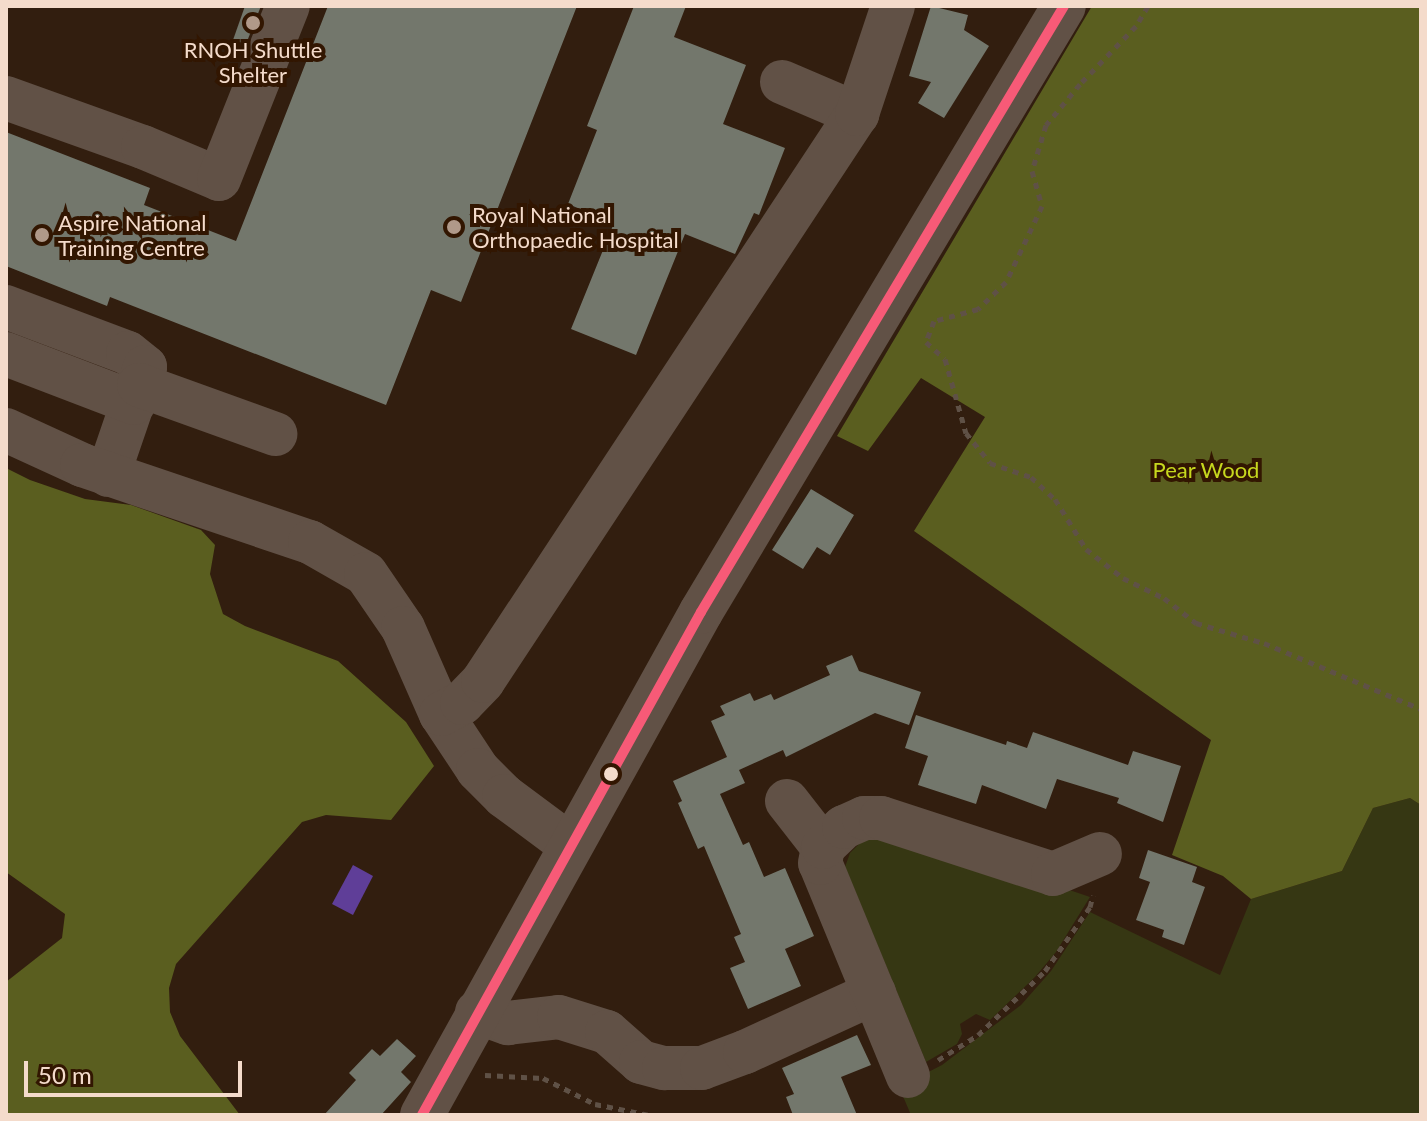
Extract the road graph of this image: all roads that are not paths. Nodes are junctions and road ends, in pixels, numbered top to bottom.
1 (288, 6) edge
2 (893, 6) edge
3 (1046, 15) edge
4 (782, 82) dead end
5 (6, 98) edge
6 (857, 114) junction
7 (6, 307) edge
8 (6, 354) edge
9 (139, 385) junction
10 (6, 430) edge
11 (275, 434) dead end
12 (108, 475) junction
13 (441, 714) junction
14 (787, 801) dead end
15 (570, 845) junction
16 (823, 847) junction
17 (1092, 857) road end
18 (874, 993) junction
19 (477, 1012) junction
20 (908, 1076) road end
21 (422, 1115) edge

1 - 5 street
2 - 6 street
3 - 15 street
4 - 6 street
6 - 13 street
7 - 9 street
8 - 9 street
9 - 11 street
9 - 12 street
10 - 12 street
12 - 13 street
13 - 15 street
14 - 16 street
15 - 19 street
16 - 17 street
16 - 18 street
18 - 19 street
18 - 20 street
19 - 21 street

